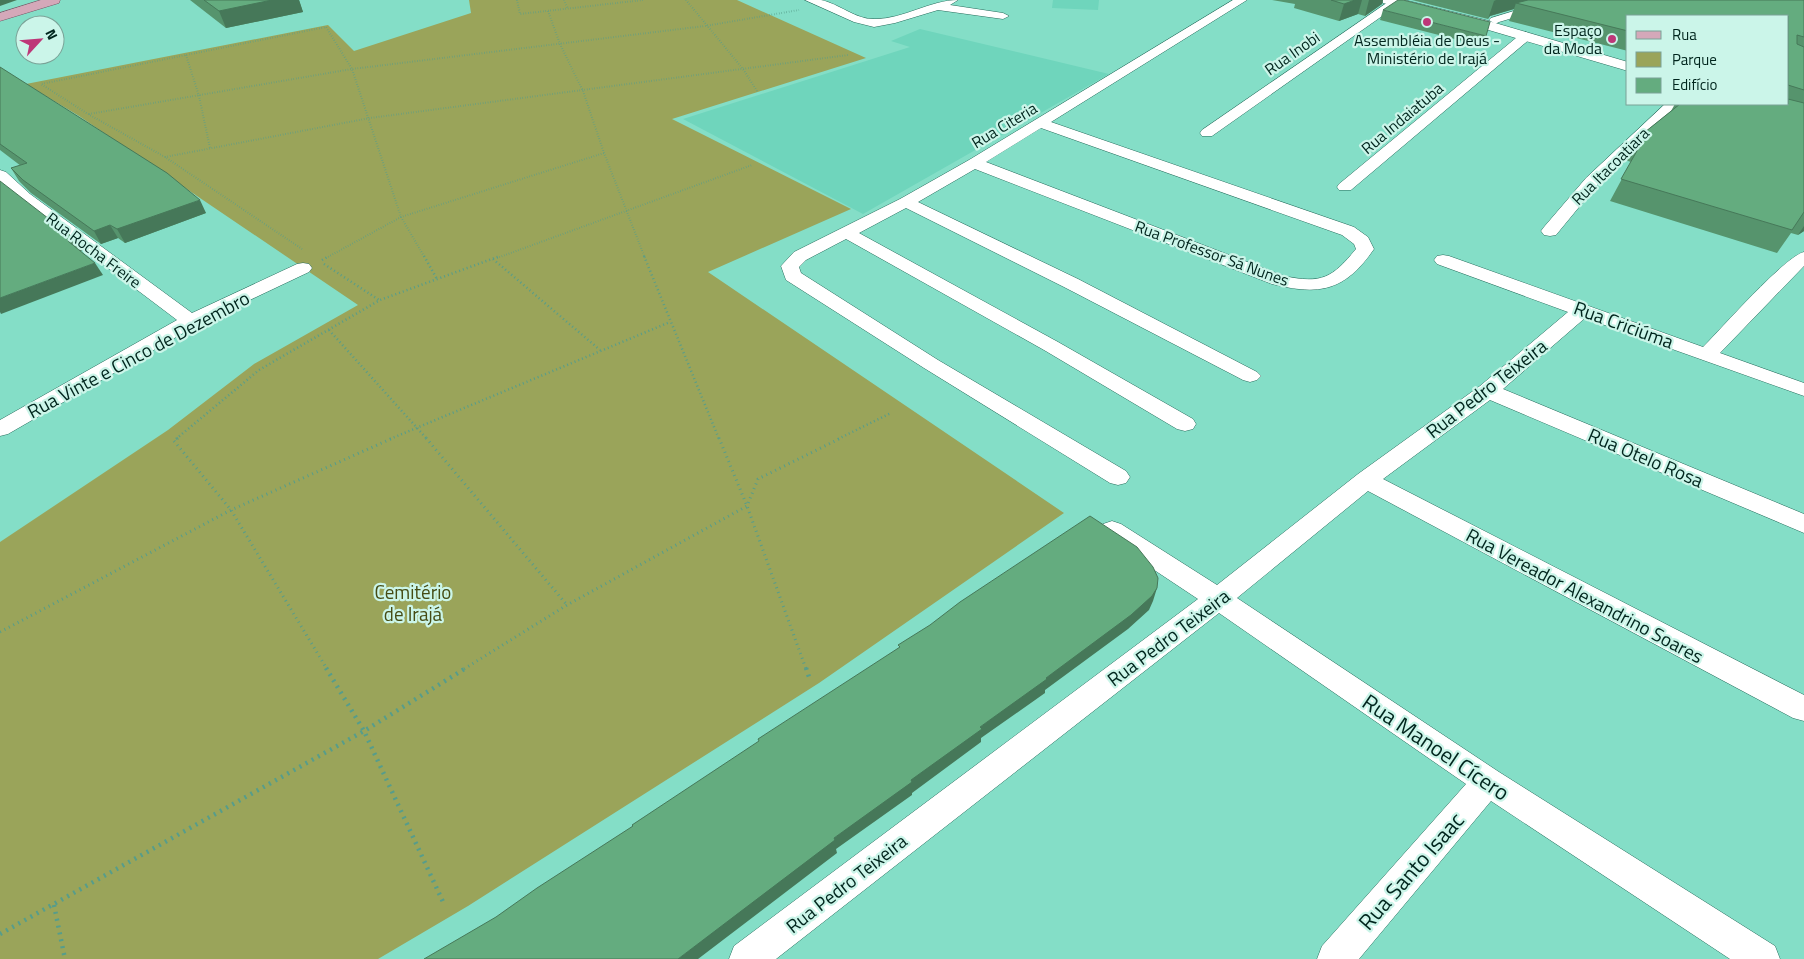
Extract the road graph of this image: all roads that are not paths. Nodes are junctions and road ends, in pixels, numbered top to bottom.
1 (54, 0) edge
2 (952, 0) edge
3 (1241, 0) edge
4 (1419, 0) edge
5 (1562, 0) edge
6 (1392, 1) edge
7 (816, 2) edge
8 (938, 7) junction
9 (1003, 16) dead end
10 (0, 17) edge
11 (1495, 20) junction
12 (1526, 36) junction
13 (1626, 58) edge
14 (1626, 66) edge
15 (1672, 105) edge
16 (1040, 124) junction
17 (1207, 133) dead end
18 (974, 163) junction
19 (0, 176) edge
20 (1346, 188) dead end
21 (906, 202) junction
22 (1550, 231) dead end
23 (847, 233) junction
24 (1804, 257) edge
25 (1444, 260) dead end
26 (312, 265) road end
27 (1583, 309) junction
28 (190, 321) junction
29 (1708, 354) junction
30 (1250, 376) dead end
31 (1804, 390) edge
32 (1488, 391) junction
33 (1185, 424) dead end
34 (0, 429) edge
35 (1118, 478) dead end
36 (1366, 480) junction
37 (1804, 524) edge
38 (1112, 530) edge
39 (1218, 599) junction
40 (1804, 709) edge
41 (1488, 782) junction
42 (746, 959) edge
43 (1335, 959) edge
44 (1762, 959) edge

1 - 10 main road
2 - 8 street
3 - 16 street, Rua Citeria
4 - 11 main road
5 - 11 street
6 - 12 main road
6 - 17 street, Rua Inobi
7 - 8 street
8 - 9 street
11 - 13 main road
12 - 14 main road
12 - 20 street, Rua Indaiatuba
15 - 22 street, Rua Itacoatiara
16 - 18 street, Rua Citeria
16 - 18 street, Rua Professor Sá Nunes
18 - 21 street, Rua Citeria
19 - 28 street, Rua Rocha Freire
21 - 23 street, Rua Citeria
21 - 30 street
23 - 33 street
23 - 35 street, Rua Citeria
24 - 29 street
25 - 27 street, Rua Criciúma
26 - 28 street, Rua Vinte e Cinco de Dezembro
27 - 29 street, Rua Criciúma
27 - 32 street, Rua Pedro Teixeira
28 - 34 street, Rua Vinte e Cinco de Dezembro
29 - 31 street, Rua Criciúma
32 - 36 street, Rua Pedro Teixeira
32 - 37 street, Rua Otelo Rosa
36 - 39 street, Rua Pedro Teixeira
36 - 40 street, Rua Vereador Alexandrino Soares
38 - 39 street, Rua Manoel Cícero
39 - 41 street, Rua Manoel Cícero
39 - 42 street, Rua Pedro Teixeira
41 - 43 street, Rua Santo Isaac
41 - 44 street, Rua Manoel Cícero

